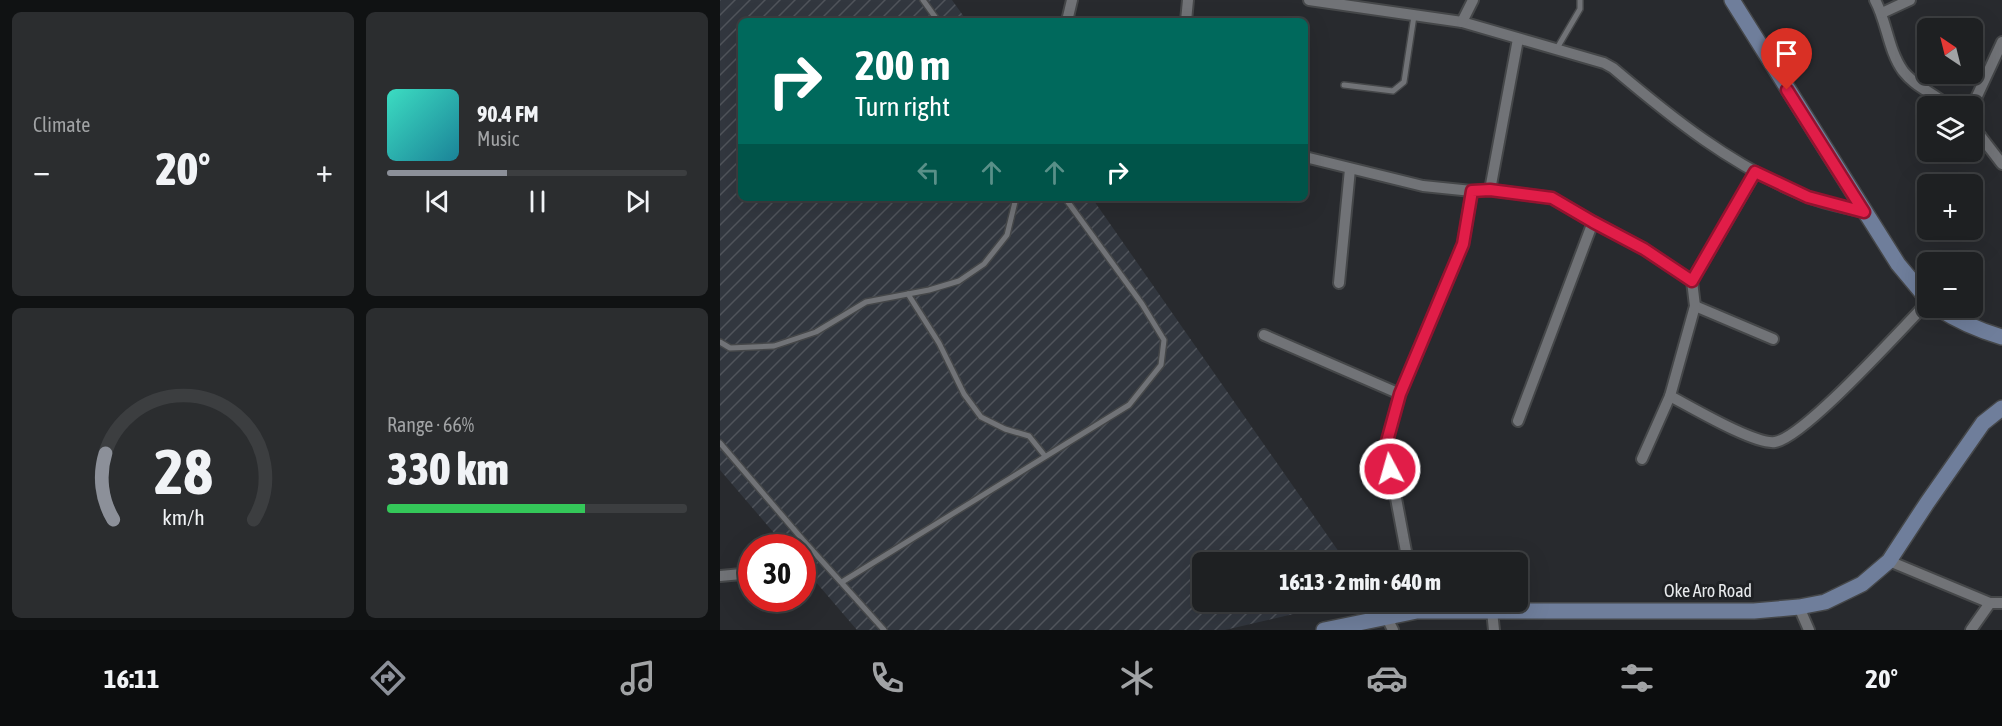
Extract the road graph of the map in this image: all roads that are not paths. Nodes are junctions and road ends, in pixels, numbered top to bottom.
1 (923, 0) edge
2 (1072, 0) edge
3 (1188, 0) edge
4 (1310, 0) edge
5 (1473, 0) edge
6 (1580, 0) edge
7 (1732, 0) edge
8 (1875, 0) edge
9 (1910, 0) edge
10 (1882, 13) junction
11 (1414, 16) junction
12 (936, 18) edge
13 (1068, 18) edge
14 (1186, 18) edge
15 (1462, 22) junction
16 (1518, 39) junction
17 (2002, 42) edge
18 (1556, 50) junction
19 (1999, 52) edge
20 (1344, 85) dead end
21 (1933, 96) edge
22 (1977, 96) edge
23 (1983, 139) edge
24 (1308, 158) edge
25 (2002, 164) edge
26 (1350, 169) junction
27 (1755, 172) junction
28 (1490, 190) junction
29 (1472, 191) junction
30 (1015, 201) edge
31 (1067, 201) edge
32 (1864, 212) junction
33 (1593, 222) junction
34 (1692, 281) junction
35 (1339, 284) dead end
36 (1917, 287) edge
37 (908, 294) junction
38 (1695, 306) junction
39 (1917, 312) edge
40 (1953, 318) edge
41 (1264, 335) dead end
42 (2002, 337) edge
43 (1773, 339) dead end
44 (720, 342) edge
45 (1400, 394) junction
46 (1670, 396) junction
47 (2002, 408) edge
48 (1518, 421) dead end
49 (720, 442) edge
50 (1045, 456) junction
51 (1642, 459) dead end
52 (1405, 552) edge
53 (1889, 561) junction
54 (738, 574) edge
55 (720, 576) edge
56 (842, 582) junction
57 (1990, 603) junction
58 (2002, 603) edge
59 (1799, 607) junction
60 (1528, 611) edge
61 (1407, 612) edge
62 (1492, 612) edge
63 (1390, 623) edge
64 (884, 630) edge
65 (1324, 630) edge
66 (1494, 630) edge
67 (1809, 630) edge
68 (1971, 630) edge

1 - 12 lane
2 - 13 street
3 - 14 street
4 - 11 street
5 - 15 street
6 - 18 lane
7 - 32 main road
8 - 10 street
9 - 10 street
10 - 21 street
11 - 15 street
11 - 20 lane
15 - 16 street
16 - 18 street
16 - 28 street
17 - 19 street
18 - 27 street
19 - 22 street
23 - 25 street
24 - 26 street
26 - 29 street
26 - 35 street
27 - 32 street
27 - 34 street
28 - 29 street
28 - 33 street
29 - 45 street
30 - 37 lane
31 - 50 lane
32 - 36 main road
33 - 34 street
33 - 48 street
34 - 38 street
37 - 44 lane
37 - 50 lane
38 - 43 street
38 - 46 street
39 - 46 street
40 - 42 main road
41 - 45 street
45 - 52 street
46 - 51 street
47 - 53 main road, Oke Aro Road
49 - 56 lane
50 - 56 lane
53 - 57 street
53 - 59 main road, Oke Aro Road
54 - 55 street
56 - 64 lane
57 - 58 street
57 - 68 street
59 - 60 main road, Oke Aro Road
59 - 67 street
61 - 63 main road, Oke Aro Road
62 - 66 street
63 - 65 main road, Oke Aro Road

